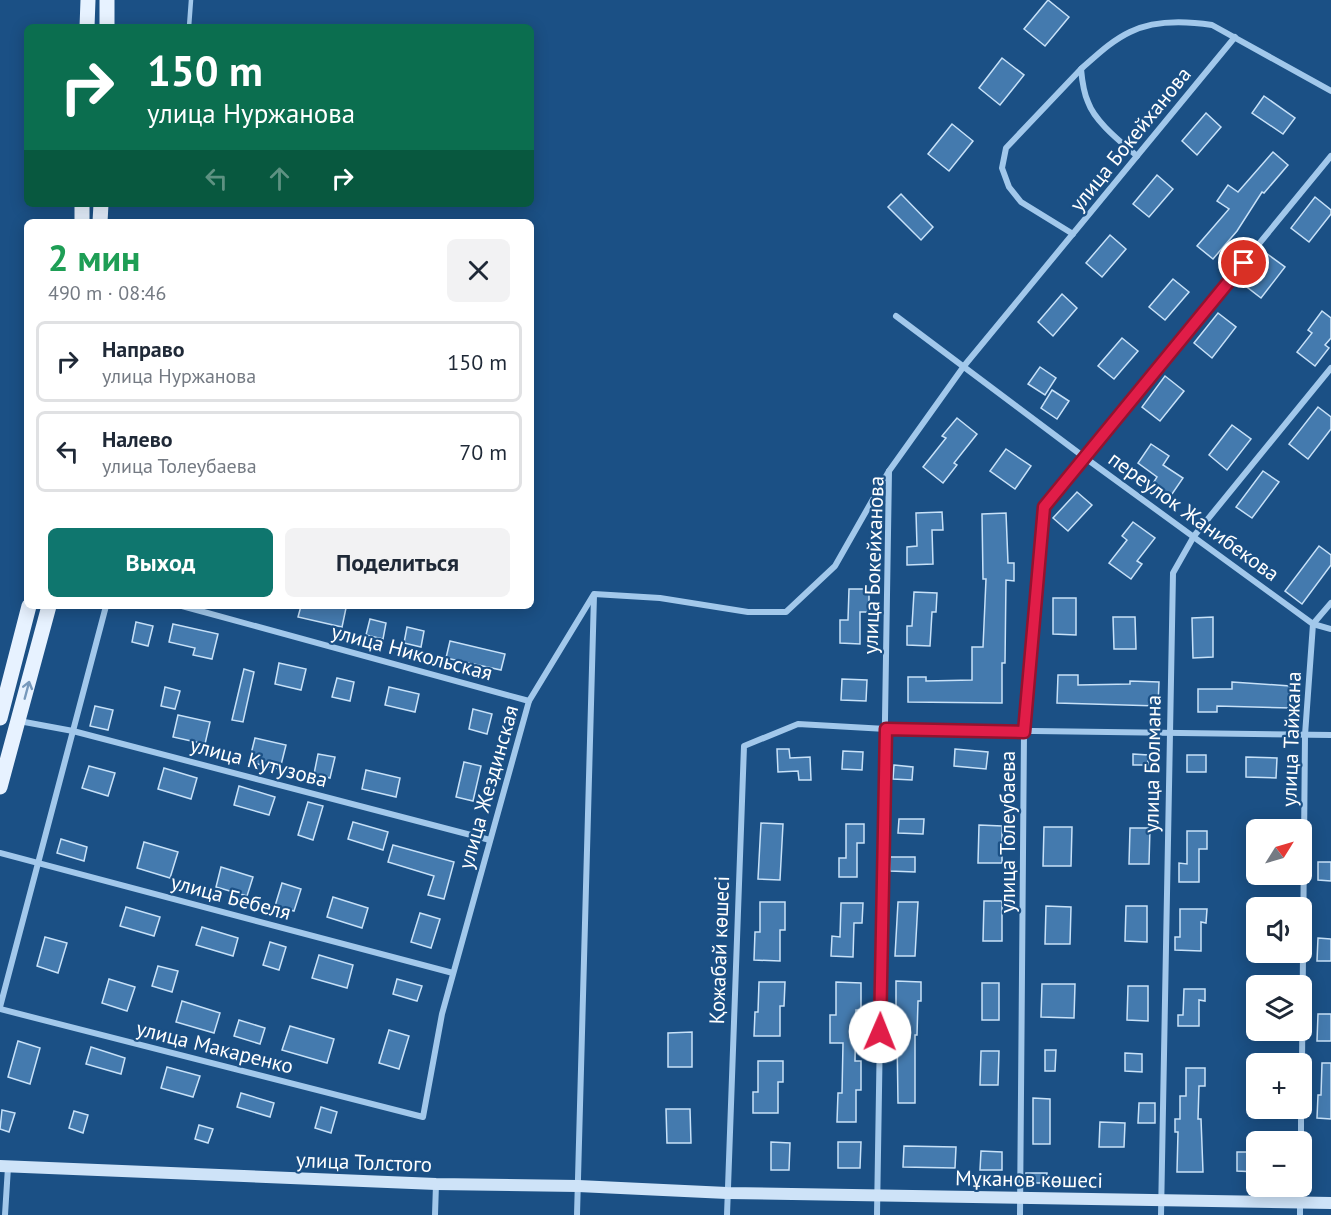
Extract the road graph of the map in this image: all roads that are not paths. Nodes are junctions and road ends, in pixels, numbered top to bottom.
1 (88, 0) edge
2 (107, 0) edge
3 (191, 0) edge
4 (87, 24) edge
5 (106, 24) edge
6 (189, 24) edge
7 (1235, 37) junction
8 (1081, 69) junction
9 (1331, 92) edge
10 (1137, 156) junction
11 (1331, 156) edge
12 (1072, 234) junction
13 (896, 316) dead end
14 (964, 366) junction
15 (1331, 368) edge
16 (1084, 458) junction
17 (890, 471) junction
18 (1194, 536) junction
19 (594, 594) junction
20 (1331, 603) edge
21 (28, 609) edge
22 (48, 609) edge
23 (105, 609) edge
24 (193, 609) edge
25 (1313, 624) junction
26 (1331, 629) edge
27 (529, 701) junction
28 (0, 718) edge
29 (18, 721) junction
30 (886, 729) junction
31 (73, 730) junction
32 (1024, 732) junction
33 (1169, 734) junction
34 (1305, 735) junction
35 (1331, 735) edge
36 (0, 787) edge
37 (490, 840) junction
38 (0, 854) edge
39 (38, 862) junction
40 (453, 973) junction
41 (0, 1008) edge
42 (1302, 1053) edge
43 (423, 1117) joint
44 (4, 1166) edge
45 (436, 1184) junction
46 (578, 1186) junction
47 (727, 1193) junction
48 (877, 1196) junction
49 (1020, 1198) junction
50 (1161, 1200) junction
51 (1331, 1203) edge
52 (1300, 1209) edge
53 (5, 1215) edge
54 (435, 1215) edge
55 (577, 1215) edge
56 (727, 1215) edge
57 (877, 1215) edge
58 (1020, 1215) edge
59 (1161, 1215) edge

1 - 4 main road
2 - 5 main road
3 - 6 lane
7 - 8 street
7 - 9 street
7 - 10 street, улица Бокейханова
8 - 10 street
8 - 12 street
10 - 12 street, улица Бокейханова
11 - 16 street, улица Толеубаева
12 - 14 street, улица Бокейханова
13 - 14 street, переулок Жанибекова
14 - 16 street, переулок Жанибекова
14 - 17 street, улица Бокейханова
15 - 18 street, улица Болмана
16 - 18 street, переулок Жанибекова
16 - 32 street, улица Толеубаева
17 - 19 street
17 - 30 street, улица Бокейханова
18 - 25 street, переулок Жанибекова
18 - 33 street, улица Болмана
19 - 27 street, улица Жездинская
19 - 46 street
20 - 25 street
21 - 28 main road
29 -> 22 main road
23 - 31 street
24 - 27 street, улица Никольская
25 - 26 street, переулок Жанибекова
25 - 34 street, улица Тайжана
27 - 37 street, улица Жездинская
29 - 31 street, улица Кутузова
29 - 36 main road
30 - 32 street
30 - 47 street, Қожабай көшесі
30 - 48 street, улица Бокейханова
31 - 37 street, улица Кутузова
31 - 39 street
32 - 33 street
32 - 49 street, улица Толеубаева
33 - 34 street
33 - 50 street, улица Болмана
34 - 35 street
34 - 42 street, улица Тайжана
37 - 40 street, улица Жездинская
38 - 39 street, улица Бебеля
39 - 40 street, улица Бебеля
39 - 41 street
40 - 43 street, улица Жездинская
41 - 43 street, улица Макаренко
44 - 45 street, улица Толстого
44 - 53 street
45 - 46 street, улица Толстого
45 - 54 street
46 - 47 street, улица Толстого
46 - 55 street
47 - 48 street, Мұканов көшесі
47 - 56 street, Қожабай көшесі
48 - 49 street, Мұканов көшесі
48 - 57 street, улица Бокейханова
49 - 50 street, Мұканов көшесі
49 - 58 street, улица Толеубаева
50 - 52 street, Мұканов көшесі
50 - 59 street, улица Болмана
51 - 52 street, Мұканов көшесі

